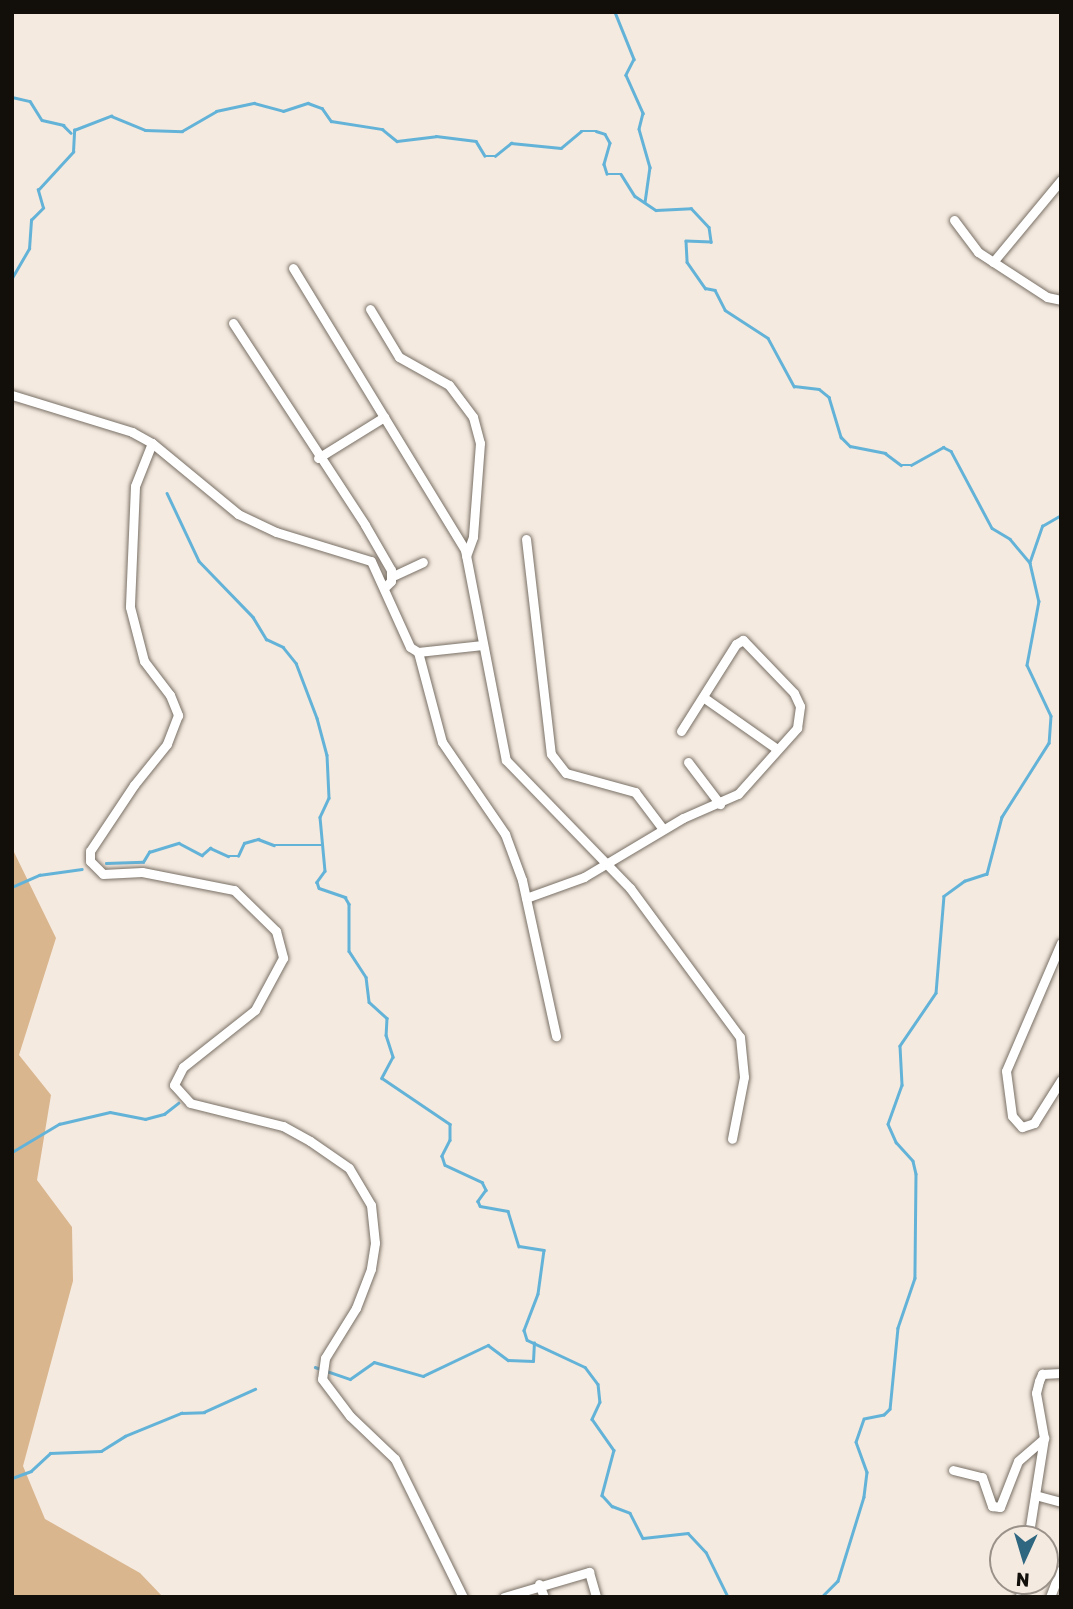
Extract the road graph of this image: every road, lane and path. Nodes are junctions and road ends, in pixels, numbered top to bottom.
1 (1061, 180) edge
2 (954, 220) dead end
3 (993, 262) junction
4 (293, 268) dead end
5 (1061, 300) edge
6 (370, 309) dead end
7 (233, 323) dead end
8 (12, 395) edge
9 (384, 417) junction
10 (152, 443) junction
11 (318, 458) junction
12 (526, 539) dead end
13 (466, 556) junction
14 (423, 562) dead end
15 (393, 576) junction
16 (386, 586) junction
17 (483, 645) junction
18 (418, 652) junction
19 (703, 696) junction
20 (681, 731) dead end
21 (777, 749) junction
22 (688, 762) dead end
23 (720, 804) junction
24 (663, 829) junction
25 (608, 864) junction
26 (526, 898) junction
27 (1061, 943) edge
28 (556, 1036) dead end
29 (1061, 1080) edge
30 (732, 1139) dead end
31 (1061, 1373) edge
32 (1044, 1438) junction
33 (953, 1470) dead end
34 (1035, 1495) junction
35 (1061, 1502) edge
36 (1030, 1525) edge
37 (540, 1584) junction
38 (463, 1597) edge
39 (504, 1597) edge
40 (544, 1597) edge
41 (596, 1597) edge

1 - 3 street
2 - 3 street
3 - 5 street
4 - 9 street
6 - 13 street
7 - 11 street
8 - 10 street
9 - 11 street
9 - 13 street
10 - 16 street
10 - 38 street
11 - 15 street
12 - 24 street
13 - 17 street
14 - 15 street
15 - 16 street
16 - 18 street
17 - 18 street
17 - 25 street
18 - 26 street
19 - 20 street
19 - 21 street
19 - 21 street
21 - 23 street
22 - 23 street
23 - 24 street
24 - 25 street
25 - 26 street
25 - 30 street
26 - 28 street
27 - 29 street
31 - 32 street
32 - 33 street
32 - 34 street
34 - 35 street
34 - 36 street
37 - 39 street
37 - 40 street
37 - 41 street

